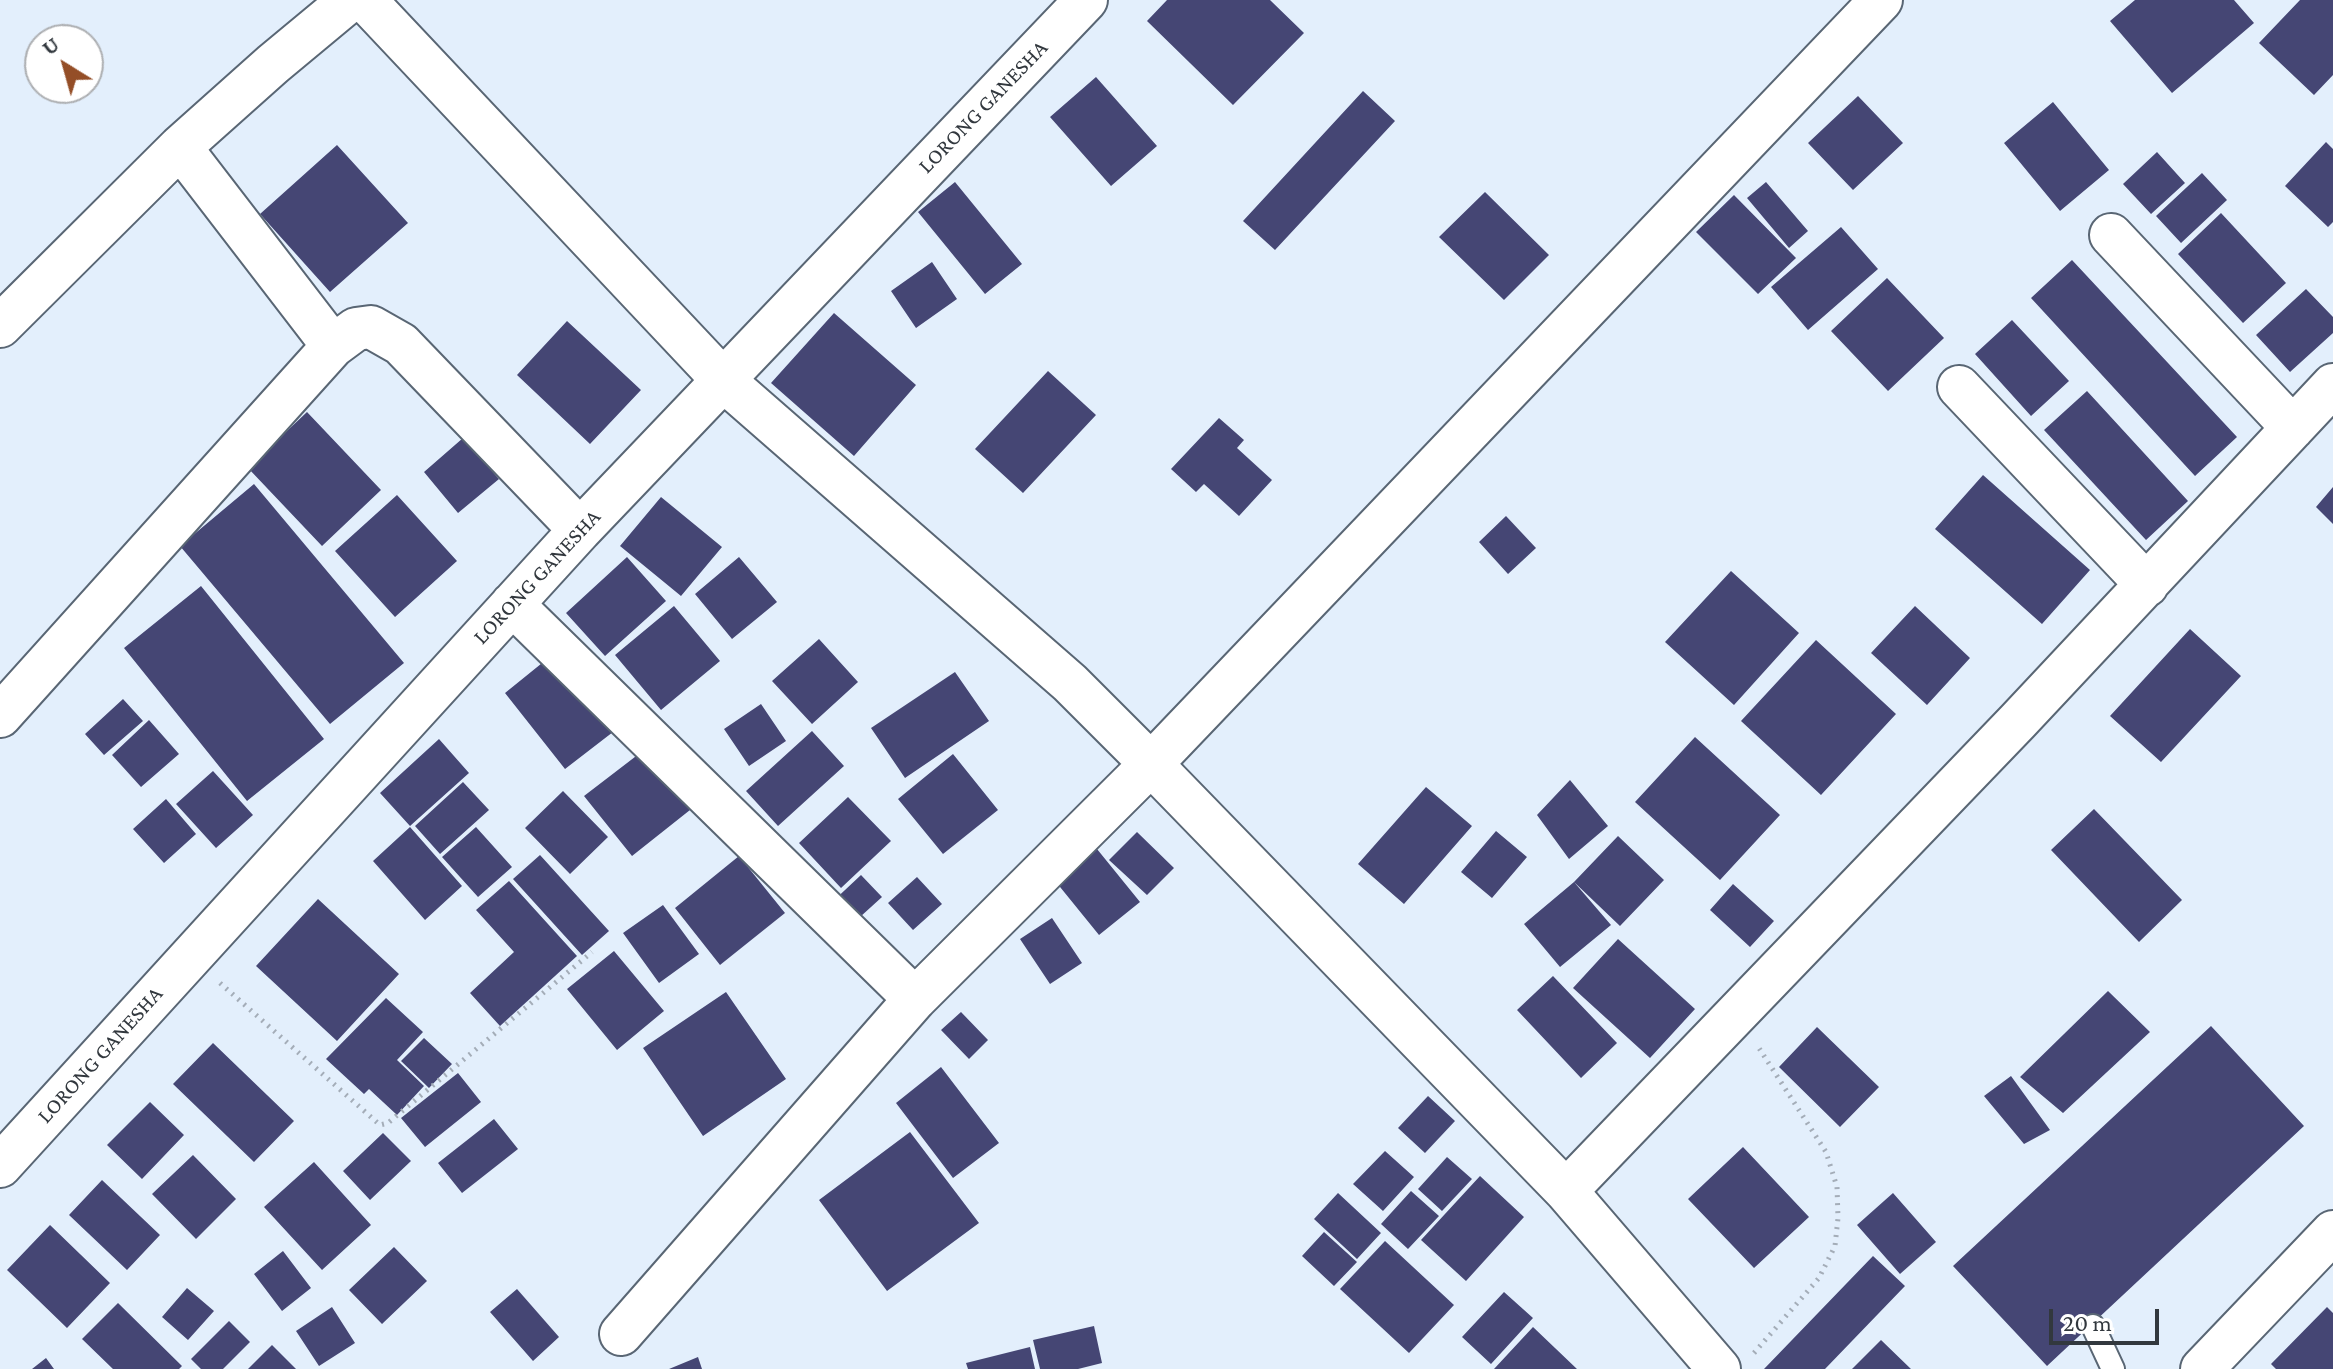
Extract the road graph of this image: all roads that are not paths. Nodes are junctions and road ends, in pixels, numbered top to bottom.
1 (350, 0) edge
2 (365, 0) edge
3 (1086, 0) edge
4 (1881, 0) edge
5 (180, 147) junction
6 (2111, 235) dead end
7 (0, 326) edge
8 (333, 346) junction
9 (722, 379) junction
10 (2333, 385) edge
11 (1959, 387) dead end
12 (2293, 428) junction
13 (580, 530) junction
14 (2147, 585) junction
15 (512, 604) junction
16 (0, 716) edge
17 (1151, 764) junction
18 (915, 999) junction
19 (0, 1166) edge
20 (1566, 1191) junction
21 (2333, 1232) edge
22 (2093, 1326) dead end
23 (621, 1334) dead end
24 (1734, 1363) edge
25 (2113, 1369) edge
26 (2202, 1369) edge

1 - 5 street
2 - 9 street
3 - 9 street, LORONG GANESHA
4 - 17 street
5 - 7 street
5 - 8 street
6 - 12 street
8 - 13 street
8 - 16 street
9 - 13 street, LORONG GANESHA
9 - 17 street
10 - 12 street
11 - 14 street
12 - 14 street
13 - 15 street, LORONG GANESHA
14 - 20 street
15 - 18 street
15 - 19 street, LORONG GANESHA
17 - 18 street
17 - 20 street
18 - 23 street
20 - 24 street
21 - 26 street
22 - 25 lane

